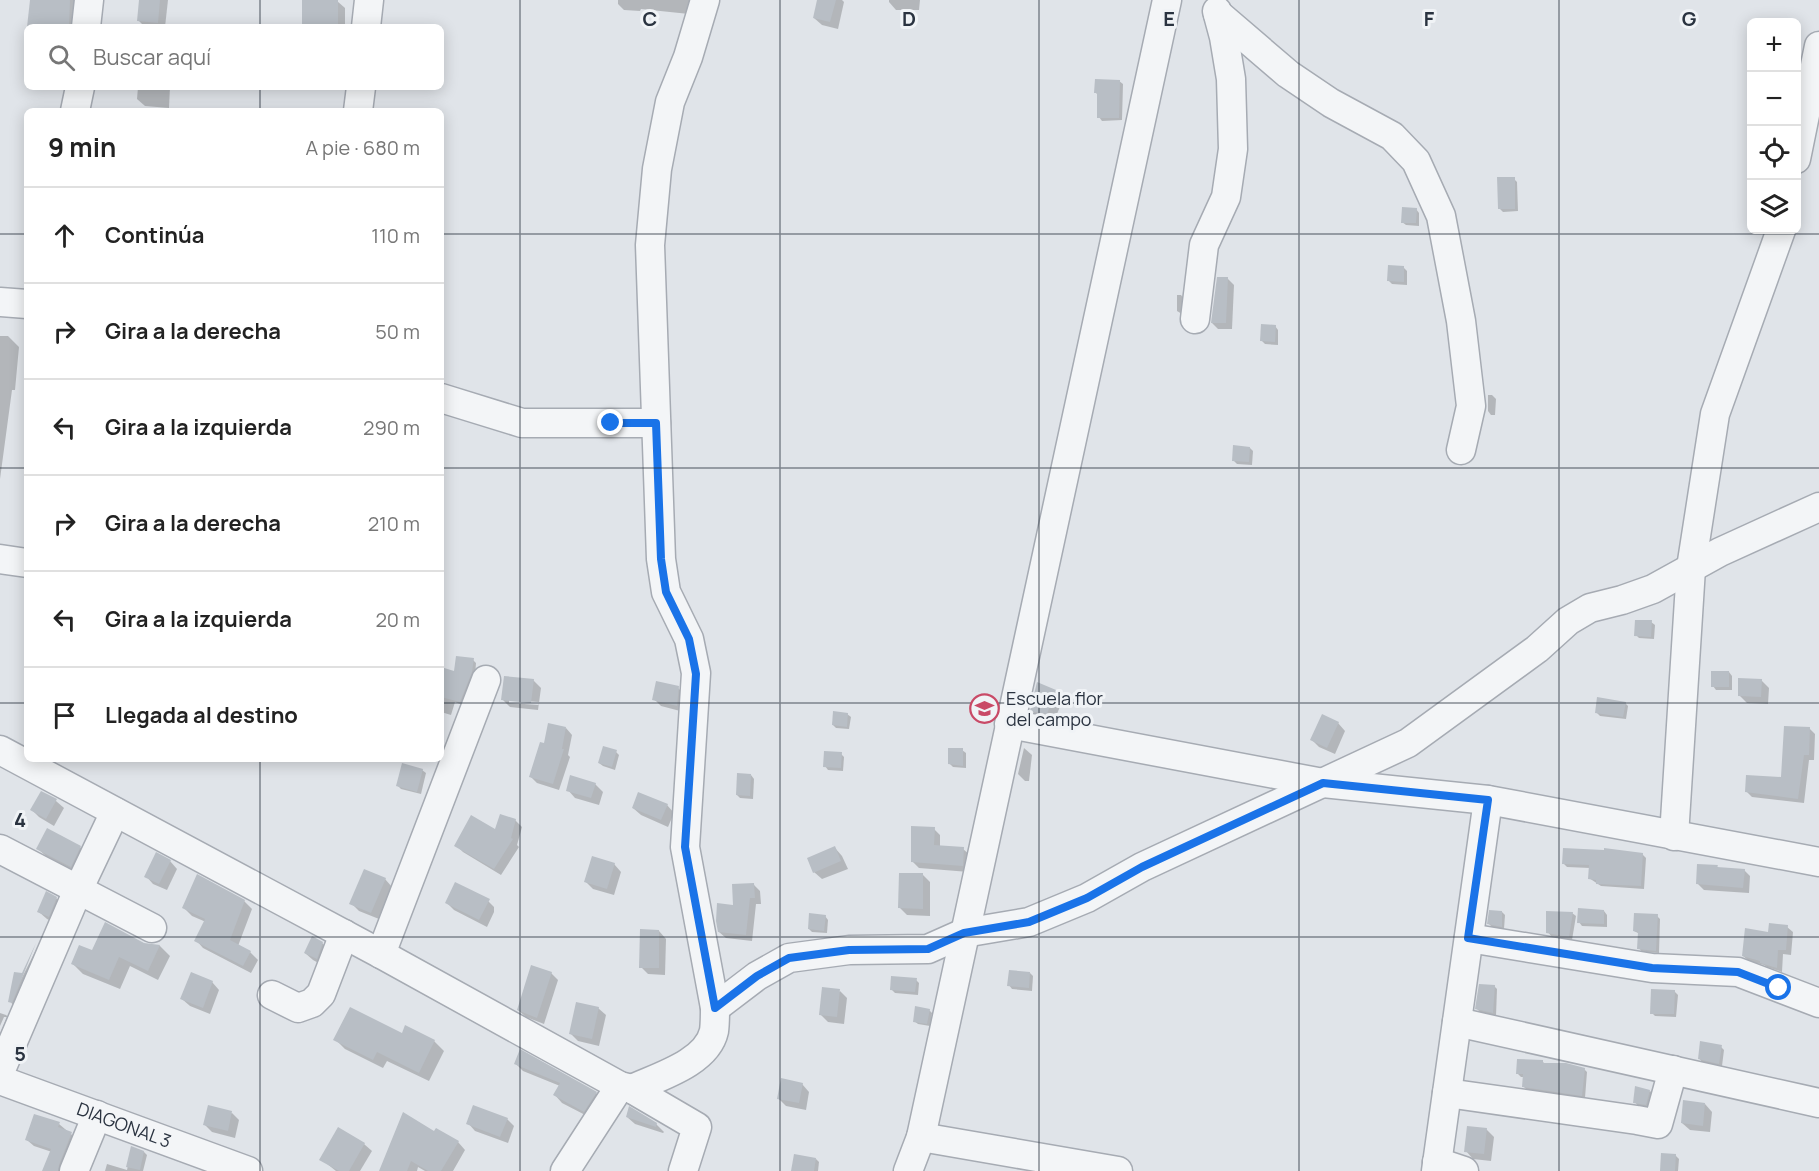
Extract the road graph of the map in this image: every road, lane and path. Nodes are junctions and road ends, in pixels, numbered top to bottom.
1 (89, 0) edge
2 (369, 0) edge
3 (705, 0) edge
4 (1167, 0) edge
5 (1216, 7) edge
6 (86, 24) edge
7 (366, 24) edge
8 (1819, 46) edge
9 (79, 90) edge
10 (361, 90) edge
11 (76, 108) edge
12 (358, 108) edge
13 (1801, 138) edge
14 (1780, 234) edge
15 (0, 302) edge
16 (24, 304) edge
17 (1195, 319) dead end
18 (444, 399) edge
19 (656, 423) junction
20 (1461, 450) dead end
21 (1819, 507) edge
22 (0, 559) edge
23 (24, 563) edge
24 (1691, 568) junction
25 (486, 680) dead end
26 (1010, 724) junction
27 (0, 750) edge
28 (1323, 783) junction
29 (1488, 800) junction
30 (115, 812) junction
31 (1674, 836) junction
32 (0, 849) edge
33 (1819, 862) edge
34 (78, 890) junction
35 (152, 928) dead end
36 (964, 933) junction
37 (344, 934) junction
38 (1468, 938) junction
39 (381, 954) junction
40 (272, 995) dead end
41 (1819, 1003) edge
42 (715, 1008) junction
43 (1456, 1022) junction
44 (1673, 1070) junction
45 (0, 1072) edge
46 (0, 1080) edge
47 (626, 1088) junction
48 (1447, 1093) junction
49 (1819, 1104) edge
50 (97, 1115) junction
51 (921, 1137) junction
52 (1436, 1167) edge
53 (74, 1171) edge
54 (248, 1171) edge
55 (565, 1171) edge
56 (683, 1171) edge
57 (908, 1171) edge
58 (1118, 1171) edge
59 (1464, 1171) edge

1 - 6 street
2 - 7 street
3 - 19 street
4 - 26 street
5 - 17 street
5 - 20 street
8 - 13 street
9 - 11 street
10 - 12 street
14 - 24 street
15 - 16 street
18 - 19 street
19 - 42 street
21 - 24 street
22 - 23 street
24 - 28 street
24 - 31 street
25 - 39 street
26 - 28 street
26 - 36 street
27 - 30 street
28 - 29 street
28 - 36 street
29 - 31 street
29 - 38 street
30 - 34 street
30 - 37 street
31 - 33 street
32 - 34 street
34 - 35 street
34 - 45 street
36 - 42 street
36 - 51 street
37 - 39 street
37 - 40 street
38 - 41 street
38 - 43 street
39 - 47 street
42 - 47 street
43 - 44 street
43 - 48 street
44 - 48 street
44 - 49 street
46 - 50 street, DIAGONAL 3
47 - 55 street
47 - 56 street
48 - 52 street
50 - 53 street
50 - 54 street, DIAGONAL 3
51 - 57 street
51 - 58 street
52 - 59 street

